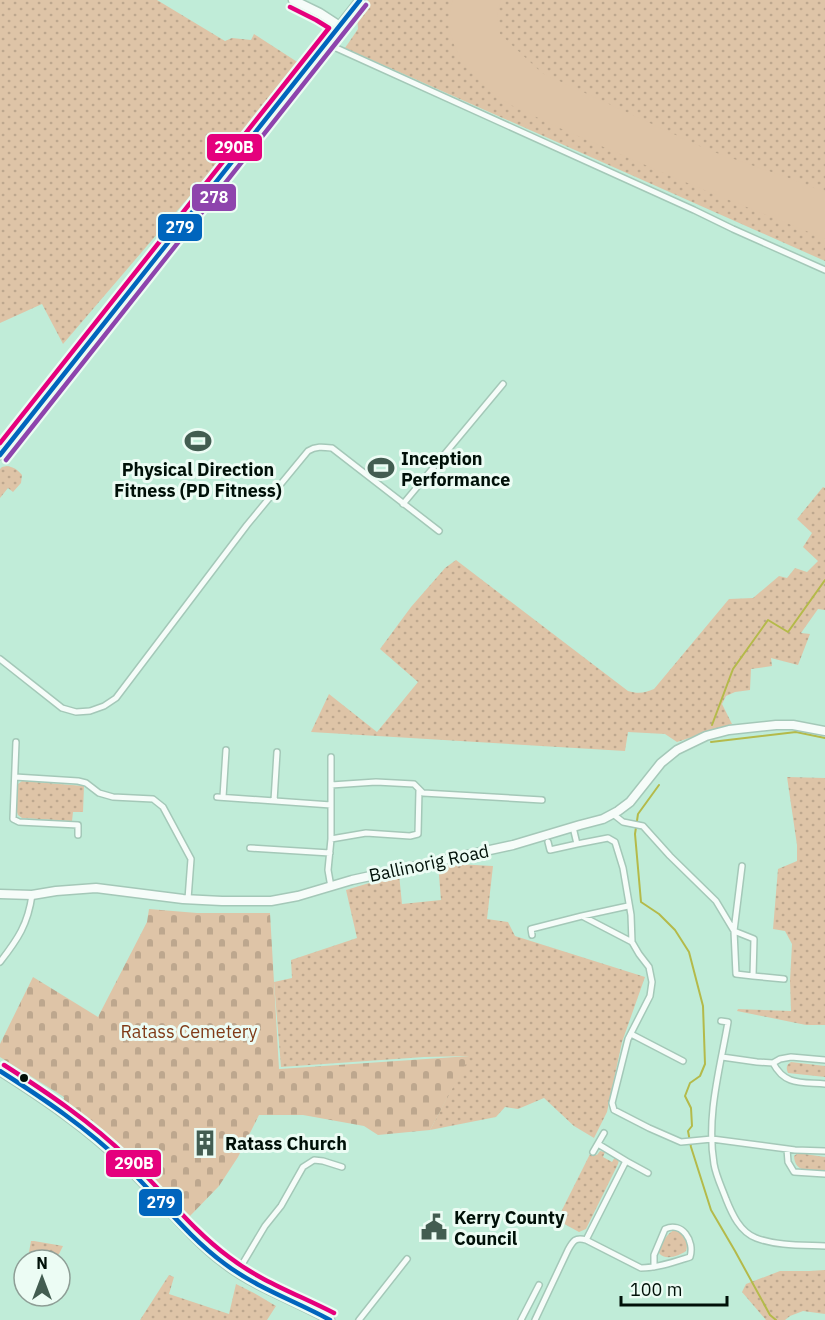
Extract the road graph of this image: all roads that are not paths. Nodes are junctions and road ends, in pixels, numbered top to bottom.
1 (293, 0) edge
2 (360, 0) edge
3 (340, 26) junction
4 (327, 42) junction
5 (825, 270) edge
6 (503, 384) dead end
7 (0, 454) edge
8 (403, 504) junction
9 (439, 531) dead end
10 (0, 659) edge
11 (825, 731) edge
12 (16, 742) dead end
13 (226, 750) dead end
14 (277, 752) dead end
15 (331, 757) dead end
16 (15, 777) junction
17 (331, 785) junction
18 (419, 790) junction
19 (542, 800) dead end
20 (274, 801) junction
21 (331, 805) junction
22 (613, 814) junction
23 (573, 827) junction
24 (78, 835) dead end
25 (331, 839) junction
26 (548, 842) dead end
27 (577, 844) junction
28 (250, 848) dead end
29 (330, 854) junction
30 (742, 866) dead end
31 (331, 887) junction
32 (0, 894) edge
33 (32, 895) junction
34 (188, 899) junction
35 (628, 906) junction
36 (582, 916) junction
37 (735, 931) junction
38 (532, 935) dead end
39 (632, 942) junction
40 (0, 962) edge
41 (753, 976) junction
42 (784, 979) dead end
43 (721, 1021) dead end
44 (631, 1034) junction
45 (722, 1057) junction
46 (825, 1060) edge
47 (683, 1061) dead end
48 (773, 1063) junction
49 (0, 1071) edge
50 (825, 1084) edge
51 (604, 1133) dead end
52 (712, 1139) junction
53 (598, 1144) junction
54 (787, 1149) junction
55 (825, 1151) edge
56 (593, 1152) dead end
57 (626, 1161) junction
58 (342, 1167) dead end
59 (648, 1173) dead end
60 (825, 1174) edge
61 (586, 1240) junction
62 (825, 1246) edge
63 (407, 1259) dead end
64 (654, 1267) junction
65 (237, 1273) junction
66 (539, 1285) dead end
67 (366, 1312) junction
68 (522, 1318) edge
69 (330, 1320) edge
70 (359, 1320) edge
71 (364, 1320) edge
72 (530, 1320) edge
73 (535, 1320) edge

1 - 3 street
2 - 3 street
3 - 4 street
4 - 5 street
4 - 7 street
6 - 8 street
8 - 9 street
8 - 10 street
11 - 22 street, Ballinorig Road
12 - 16 street
13 - 20 street
14 - 20 street
15 - 17 street
16 - 24 street
16 - 34 street
17 - 18 street
17 - 21 street
18 - 19 street
18 - 25 street
20 - 21 street
21 - 25 street
22 - 23 street, Ballinorig Road
22 - 37 street
23 - 27 street
23 - 31 street, Ballinorig Road
25 - 29 street
26 - 27 street
27 - 35 street
28 - 29 street
29 - 31 street
30 - 37 street
31 - 34 street, Ballinorig Road
32 - 33 street, Ballinorig Road
33 - 34 street, Ballinorig Road
33 - 40 street
35 - 36 street
35 - 39 street
36 - 38 street
36 - 39 street
37 - 41 street
37 - 41 street
39 - 44 street
41 - 42 street
43 - 45 street
44 - 47 street
44 - 52 street
45 - 48 street
45 - 52 street
46 - 48 street
48 - 50 street
49 - 65 street
51 - 53 street
52 - 54 street
52 - 62 street
53 - 56 street
53 - 57 street
54 - 55 street
54 - 60 street
57 - 59 street
57 - 61 street
58 - 65 street
61 - 64 street
61 - 73 street
63 - 67 street
64 - 64 street
65 - 69 street
66 - 68 street
67 - 70 street
67 - 71 street
68 - 72 street

